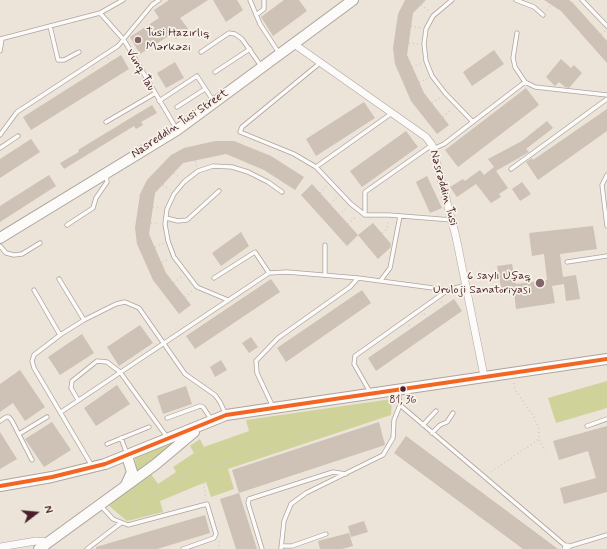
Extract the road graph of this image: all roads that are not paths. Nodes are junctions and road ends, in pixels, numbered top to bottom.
1 (123, 0) edge
2 (159, 0) edge
3 (250, 0) edge
4 (264, 0) edge
5 (353, 0) edge
6 (452, 0) edge
7 (516, 0) edge
8 (582, 0) edge
9 (100, 13) junction
10 (256, 15) junction
11 (543, 15) road end
12 (50, 26) junction
13 (607, 26) edge
14 (518, 33) dead end
15 (1, 39) edge
16 (124, 40) junction
17 (294, 44) junction
18 (250, 49) junction
19 (0, 51) edge
20 (79, 52) dead end
21 (201, 52) dead end
22 (280, 54) junction
23 (320, 63) junction
24 (262, 67) junction
25 (215, 72) dead end
26 (525, 82) junction
27 (205, 88) junction
28 (154, 94) junction
29 (607, 95) edge
30 (607, 99) edge
31 (159, 101) junction
32 (214, 102) junction
33 (177, 107) dead end
34 (392, 113) junction
35 (106, 122) dead end
36 (473, 122) junction
37 (177, 130) junction
38 (0, 135) edge
39 (18, 136) dead end
40 (432, 147) junction
41 (0, 148) edge
42 (316, 167) junction
43 (511, 169) dead end
44 (106, 173) junction
45 (607, 175) edge
46 (219, 191) dead end
47 (282, 192) dead end
48 (363, 214) junction
49 (400, 216) junction
50 (166, 218) junction
51 (452, 220) junction
52 (67, 225) dead end
53 (607, 226) edge
54 (0, 238) edge
55 (40, 243) dead end
56 (325, 245) dead end
57 (0, 246) edge
58 (607, 256) edge
59 (567, 262) dead end
60 (269, 273) junction
61 (325, 275) junction
62 (214, 278) dead end
63 (358, 278) junction
64 (59, 279) dead end
65 (381, 280) junction
66 (466, 285) junction
67 (34, 290) dead end
68 (448, 290) junction
69 (228, 300) junction
70 (84, 320) junction
71 (60, 336) junction
72 (164, 344) junction
73 (607, 359) edge
74 (120, 372) junction
75 (484, 376) junction
76 (398, 389) junction
77 (370, 393) junction
78 (78, 400) junction
79 (400, 405) junction
80 (273, 408) junction
81 (436, 411) dead end
82 (60, 412) junction
83 (453, 413) dead end
84 (226, 415) junction
85 (47, 417) dead end
86 (167, 418) dead end
87 (607, 419) edge
88 (212, 420) junction
89 (0, 421) edge
90 (423, 425) junction
91 (200, 426) junction
92 (587, 426) dead end
93 (149, 427) dead end
94 (432, 432) junction
95 (19, 434) junction
96 (121, 438) junction
97 (169, 440) junction
98 (107, 444) dead end
99 (127, 456) junction
100 (32, 460) dead end
101 (93, 468) junction
102 (346, 474) junction
103 (0, 486) edge
104 (125, 486) junction
105 (100, 505) junction
106 (121, 523) junction
107 (326, 534) dead end
108 (607, 535) edge
109 (48, 542) junction
110 (0, 547) edge
111 (281, 547) edge
112 (567, 548) edge
113 (39, 549) edge
114 (87, 549) edge
115 (183, 549) edge
116 (262, 549) edge

1 - 9 lane
2 - 16 lane
3 - 10 lane
4 - 10 lane
5 - 17 main road, Nasreddin Tusi Street
6 - 36 lane
7 - 11 lane
8 - 13 lane
9 - 12 lane
9 - 16 lane, Vunq Tau
10 - 22 lane
12 - 15 lane
12 - 20 lane
14 - 26 lane
15 - 19 lane
16 - 28 lane, Vunq Tau
16 - 38 lane
17 - 22 main road, Nasreddin Tusi Street
17 - 23 street, Nəsrəddin Tusi
18 - 21 lane
18 - 24 lane
18 - 25 lane
22 - 24 main road, Nasreddin Tusi Street
23 - 34 street, Nəsrəddin Tusi
23 - 42 lane
24 - 32 main road, Nasreddin Tusi Street
26 - 29 lane
26 - 36 lane
27 - 31 lane
27 - 32 lane
27 - 33 lane
28 - 31 lane, Vunq Tau
28 - 35 lane
30 - 43 lane
31 - 37 lane, Vunq Tau
32 - 37 main road, Nasreddin Tusi Street
34 - 40 street, Nəsrəddin Tusi
34 - 42 lane
36 - 40 lane
37 - 44 main road, Nasreddin Tusi Street
39 - 41 lane
40 - 48 lane
40 - 51 street, Nəsrəddin Tusi
42 - 48 lane
44 - 52 lane
44 - 54 main road, Nasreddin Tusi Street
45 - 53 lane
46 - 50 lane
47 - 50 lane
48 - 49 lane
49 - 51 lane
49 - 65 lane
50 - 69 lane
51 - 66 street, Nəsrəddin Tusi
55 - 57 lane
56 - 61 lane
58 - 59 lane
60 - 61 lane
60 - 62 lane
60 - 69 lane
61 - 63 lane
63 - 65 lane
63 - 80 lane
64 - 70 lane
65 - 68 lane
66 - 68 lane
66 - 75 street, Nəsrəddin Tusi
67 - 71 lane
68 - 77 lane
69 - 72 lane
70 - 71 lane
70 - 72 lane
71 - 82 lane
72 - 74 lane
72 - 84 lane
73 - 75 main road
74 - 78 lane
74 - 78 lane
74 - 97 lane
75 - 76 main road
76 - 77 main road
76 - 79 lane
77 - 80 main road
78 - 82 lane
79 - 90 lane
79 - 102 lane
80 - 84 main road
81 - 90 lane
82 - 101 lane
83 - 94 lane
84 - 88 main road
85 - 95 lane
86 - 88 lane
87 - 92 lane
88 - 91 main road
89 - 95 lane
90 - 94 lane
91 - 97 main road
91 - 104 main road
93 - 96 lane
94 - 112 lane
95 - 100 lane
96 - 98 lane
96 - 99 lane
97 - 99 main road
99 - 101 main road
99 - 104 main road
101 - 103 main road
102 - 111 lane
102 - 116 lane
104 - 105 main road
105 - 106 lane
105 - 109 main road
106 - 114 lane
106 - 115 lane
107 - 111 lane
108 - 112 lane
109 - 110 street
109 - 113 main road

